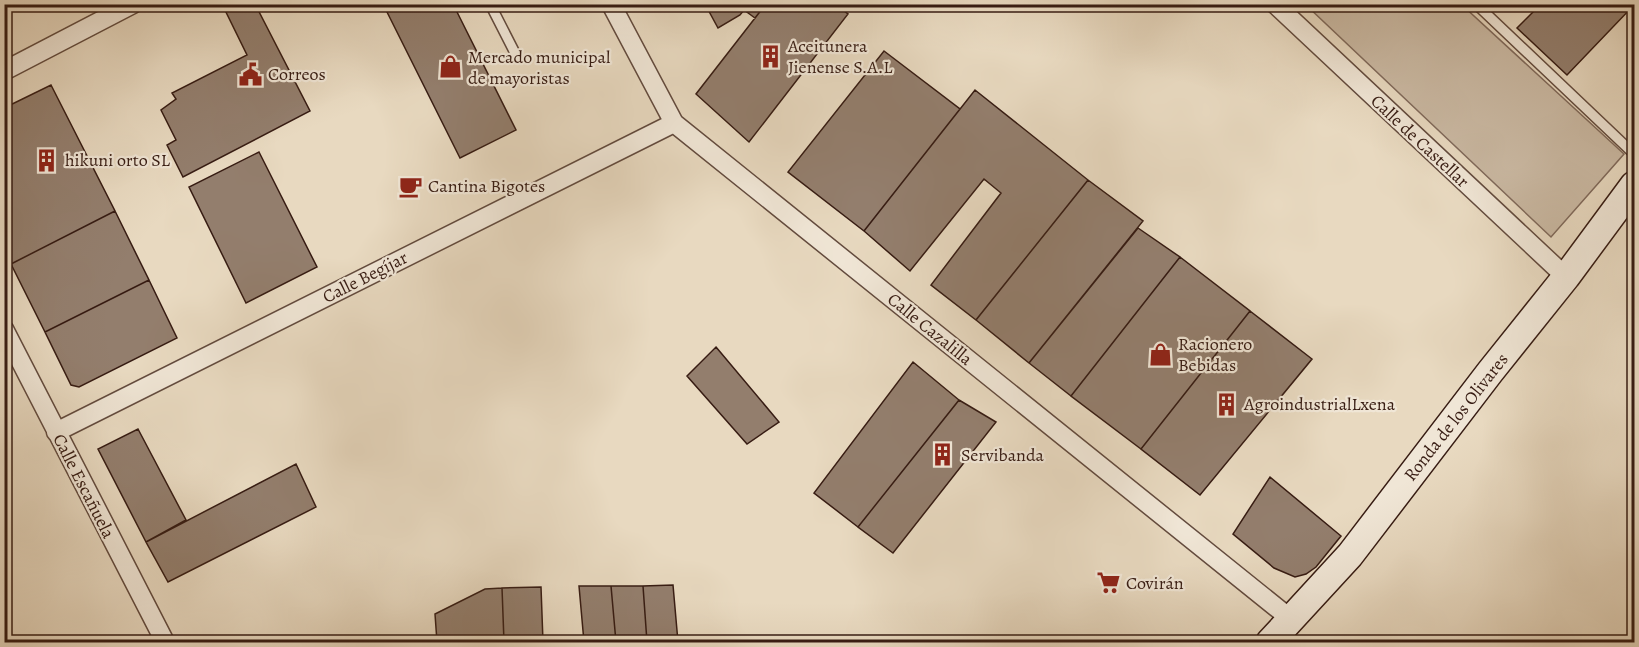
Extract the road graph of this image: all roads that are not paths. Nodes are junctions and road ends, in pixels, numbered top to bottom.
1 (133, 4) edge
2 (490, 4) edge
3 (611, 4) edge
4 (1275, 4) edge
5 (1476, 4) edge
6 (515, 53) dead end
7 (4, 71) edge
8 (674, 123) junction
9 (1635, 154) edge
10 (1635, 185) edge
11 (1566, 277) junction
12 (4, 329) edge
13 (56, 432) junction
14 (1292, 620) junction
15 (165, 642) edge
16 (1270, 642) edge

1 - 7 street
2 - 6 lane
3 - 8 street, Calle Cazalilla
4 - 11 street, Calle de Castellar
5 - 9 lane
8 - 13 street, Calle Begíjar
8 - 14 street, Calle Cazalilla
10 - 11 main road, Ronda de los Olivares
11 - 14 main road, Ronda de los Olivares
12 - 13 street, Calle Escañuela
13 - 15 street, Calle Escañuela
14 - 16 main road, Ronda de los Olivares

